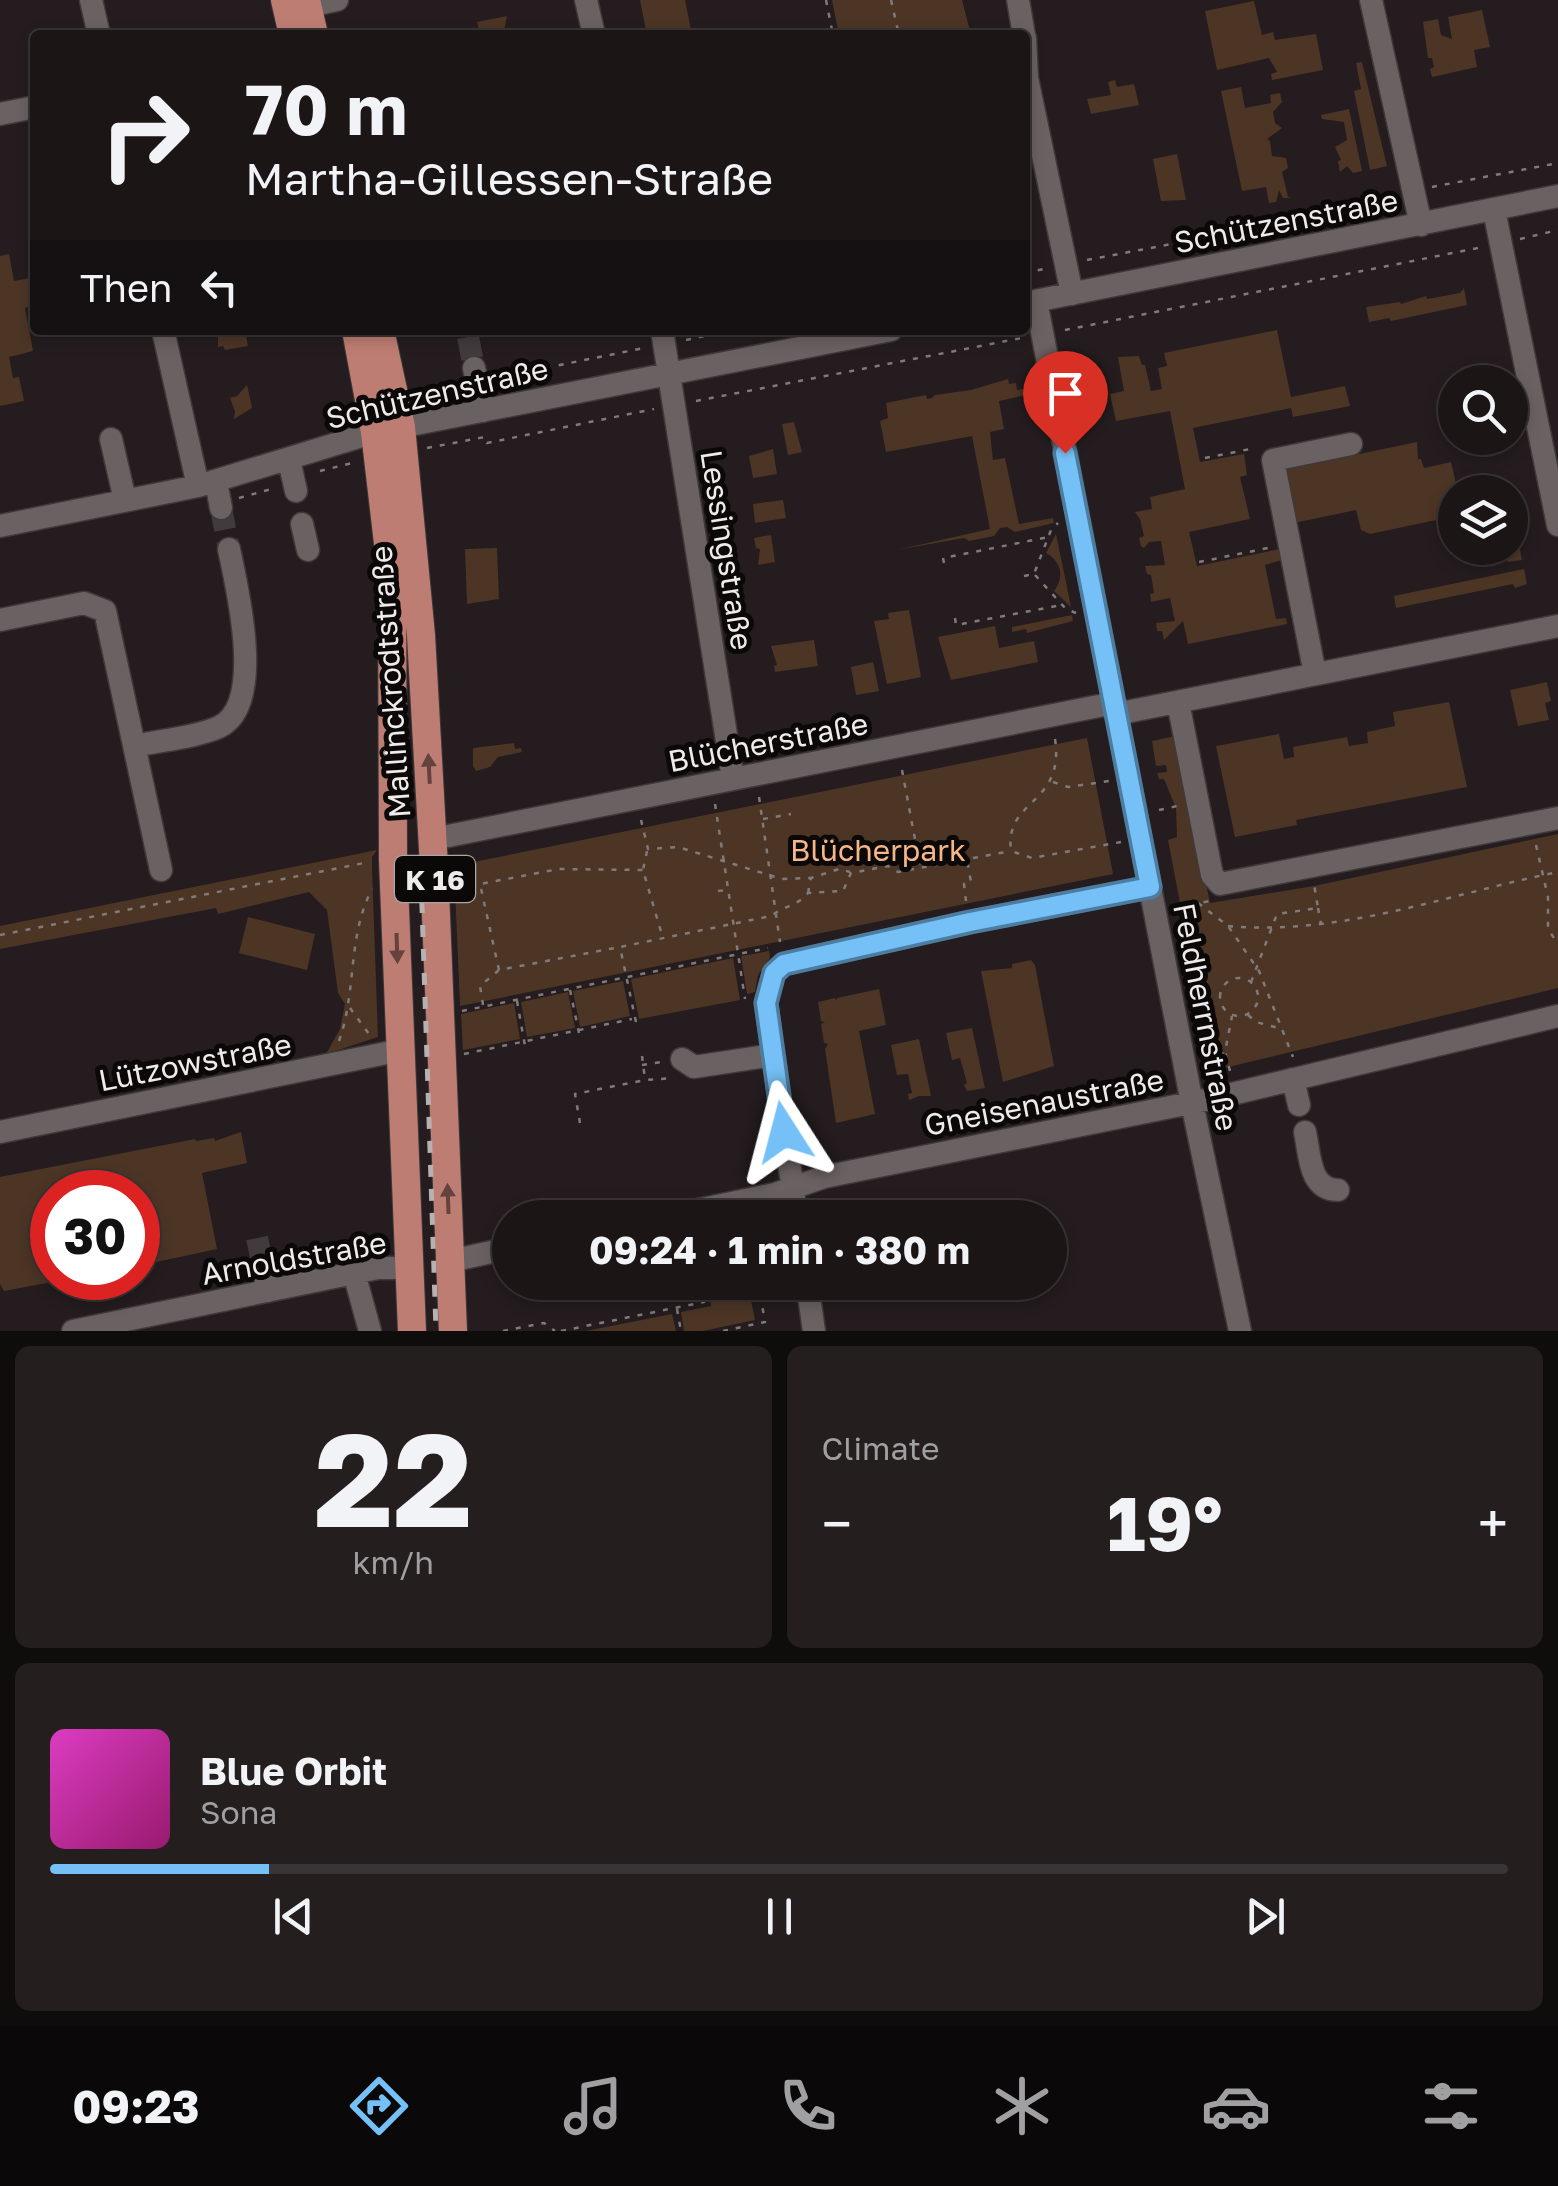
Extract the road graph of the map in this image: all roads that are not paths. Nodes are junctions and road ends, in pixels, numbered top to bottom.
1 (91, 0) edge
2 (338, 0) edge
3 (586, 0) edge
4 (1018, 0) edge
5 (1370, 0) edge
6 (300, 2) edge
7 (98, 30) edge
8 (294, 30) edge
9 (312, 30) edge
10 (593, 30) edge
11 (1024, 30) edge
12 (1030, 92) edge
13 (30, 108) edge
14 (0, 114) edge
15 (1558, 196) edge
16 (1494, 210) junction
17 (1421, 225) junction
18 (1072, 294) junction
19 (1030, 302) edge
20 (165, 335) edge
21 (358, 335) edge
22 (380, 335) edge
23 (840, 335) edge
24 (810, 338) edge
25 (668, 339) edge
26 (669, 374) junction
27 (475, 377) tunnel mouth
28 (484, 411) junction
29 (388, 430) junction
30 (111, 439) dead end
31 (1351, 444) dead end
32 (289, 460) junction
33 (207, 483) junction
34 (296, 491) dead end
35 (125, 500) junction
36 (221, 508) tunnel mouth
37 (302, 524) dead end
38 (1558, 525) edge
39 (0, 526) edge
40 (229, 549) tunnel mouth
41 (308, 550) dead end
42 (0, 620) edge
43 (1558, 626) edge
44 (1315, 674) junction
45 (1178, 702) junction
46 (1115, 709) junction
47 (134, 746) junction
48 (722, 781) junction
49 (1558, 818) edge
50 (433, 839) junction
51 (162, 870) dead end
52 (1150, 887) junction
53 (1558, 1016) edge
54 (388, 1046) junction
55 (773, 1055) junction
56 (682, 1068) road end
57 (1295, 1079) junction
58 (1192, 1103) junction
59 (1299, 1105) dead end
60 (0, 1132) edge
61 (1305, 1132) dead end
62 (792, 1187) junction
63 (1338, 1190) dead end
64 (745, 1200) edge
65 (794, 1200) edge
66 (492, 1252) edge
67 (450, 1260) junction
68 (263, 1266) tunnel mouth
69 (409, 1268) junction
70 (354, 1272) junction
71 (268, 1291) junction
72 (809, 1300) edge
73 (73, 1331) edge
74 (370, 1331) edge
75 (412, 1331) edge
76 (452, 1331) edge
77 (814, 1331) edge
78 (1240, 1331) edge

1 - 7 street
2 - 6 street
3 - 10 street
4 - 11 street
5 - 17 street
6 - 8 main road
6 - 9 main road
12 - 18 street
13 - 14 street
15 - 16 street, Schützenstraße
16 - 17 street, Schützenstraße
16 - 38 street
17 - 18 street, Schützenstraße
18 - 19 street, Schützenstraße
19 - 46 street, Feldherrnstraße
20 - 33 street
21 - 29 main road, Mallinckrodtstraße / K 16
22 - 29 main road, Mallinckrodtstraße / K 16
23 - 24 street, Schützenstraße
24 - 26 street, Schützenstraße
25 - 26 street, Lessingstraße
26 - 28 street, Schützenstraße
26 - 48 street, Lessingstraße
27 - 28 street
28 - 29 street, Schützenstraße
29 - 32 street, Schützenstraße
50 -> 29 main road, Mallinckrodtstraße / K 16
29 -> 54 main road, Mallinckrodtstraße
30 - 35 street
31 - 44 street
32 - 33 street, Schützenstraße
32 - 34 street
33 - 35 street, Schützenstraße
33 - 36 street
35 - 39 street, Schützenstraße
37 - 41 street
40 - 47 street
42 - 47 street
43 - 44 street, Blücherstraße
44 - 45 street, Blücherstraße
45 - 46 street, Blücherstraße
45 - 49 street, Feldherrnstraße
46 - 48 street, Blücherstraße
46 - 52 street, Feldherrnstraße
47 - 51 street
48 - 50 street, Blücherstraße
67 -> 50 main road, Mallinckrodtstraße / K 16
52 - 55 street
52 - 58 street, Feldherrnstraße
53 - 57 street, Gneisenaustraße
54 - 60 street, Lützowstraße
54 - 69 main road, Mallinckrodtstraße
55 - 56 street
55 - 62 street
57 - 58 street, Gneisenaustraße
57 - 59 street
58 - 62 street, Gneisenaustraße
58 - 78 street, Feldherrnstraße
61 - 63 street
62 - 64 street, Gneisenaustraße
62 - 65 street
66 - 67 street
67 - 76 main road, Mallinckrodtstraße / K 16
68 - 71 street
69 - 70 street, Arnoldstraße
69 - 75 main road, Mallinckrodtstraße
70 - 71 street, Arnoldstraße
70 - 74 street
71 - 73 street, Arnoldstraße
72 - 77 street

